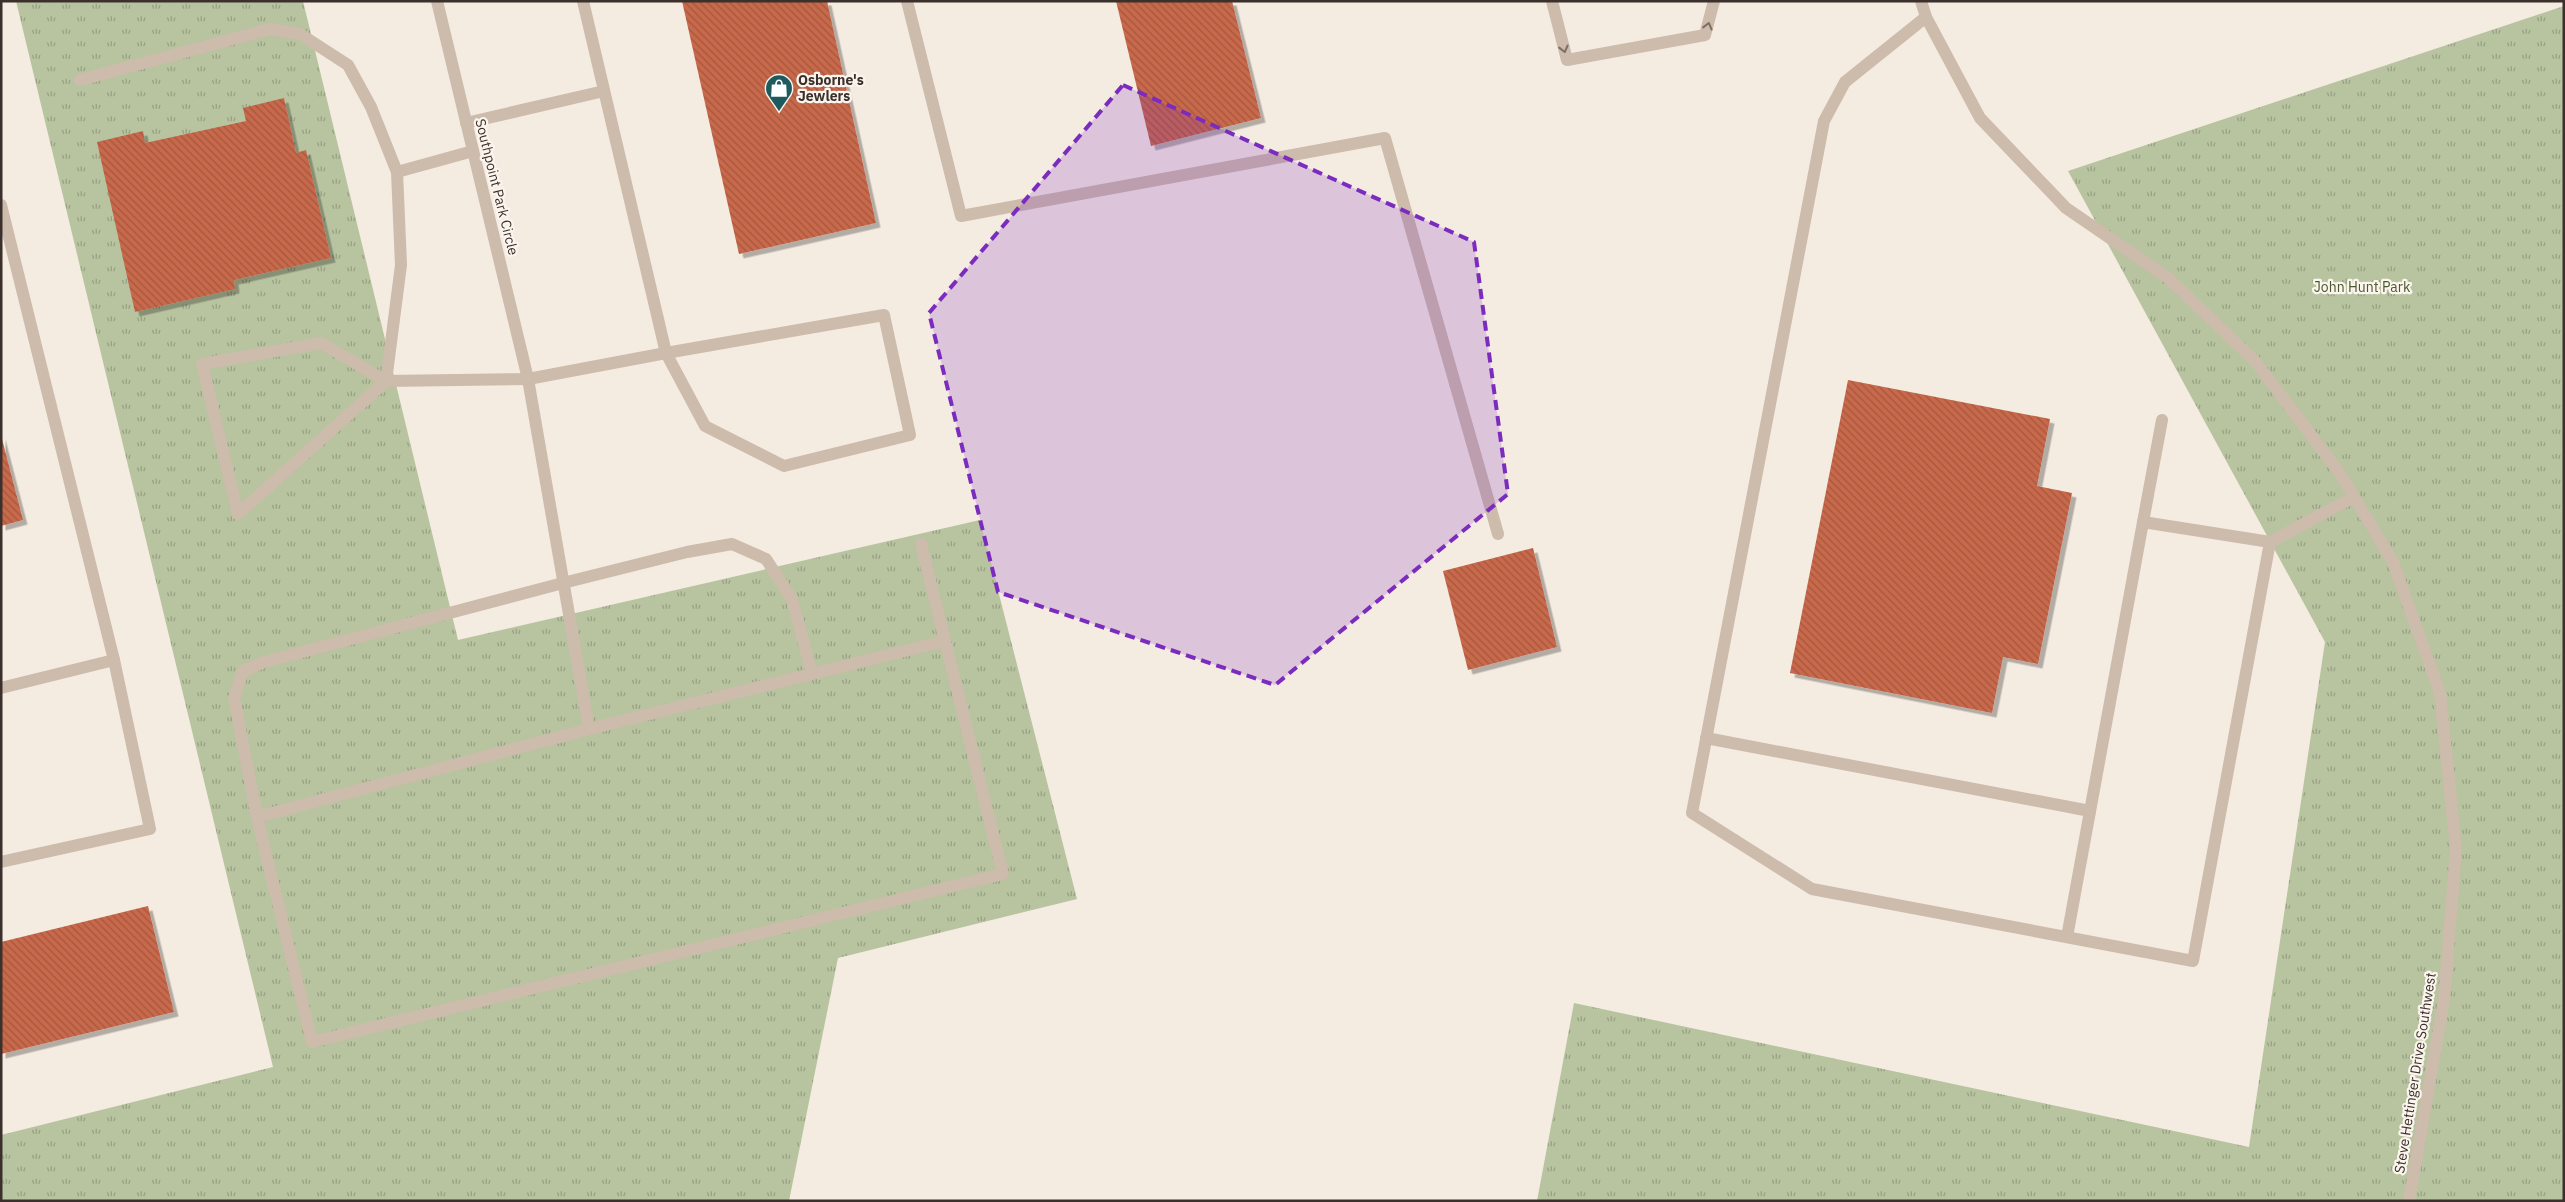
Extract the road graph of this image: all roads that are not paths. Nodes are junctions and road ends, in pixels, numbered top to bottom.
1 (437, 1) edge
2 (583, 1) edge
3 (907, 1) edge
4 (1552, 1) edge
5 (1714, 1) edge
6 (1921, 1) edge
7 (1926, 17) junction
8 (80, 80) dead end
9 (604, 91) junction
10 (466, 123) junction
11 (473, 152) junction
12 (397, 172) junction
13 (1, 205) edge
14 (666, 353) junction
15 (528, 379) junction
16 (386, 381) junction
17 (2162, 420) dead end
18 (2354, 497) junction
19 (2143, 522) junction
20 (1498, 534) dead end
21 (2270, 542) junction
22 (920, 544) dead end
23 (563, 583) junction
24 (945, 640) junction
25 (114, 660) junction
26 (812, 674) junction
27 (1, 688) edge
28 (589, 729) junction
29 (1706, 738) junction
30 (2090, 811) junction
31 (257, 817) junction
32 (1, 862) edge
33 (2067, 937) junction
34 (2409, 1201) edge

1 - 10 street, Southpoint Park Circle
2 - 9 street
3 - 20 street
4 -> 5 street
6 - 7 street, Steve Hettinger Drive Southwest
7 - 18 street, Steve Hettinger Drive Southwest
7 - 29 street
8 - 12 street
9 - 10 street
9 - 14 street
10 - 11 street, Southpoint Park Circle
11 - 12 street
11 - 15 street, Southpoint Park Circle
12 - 16 street
13 - 25 street
14 - 14 street
14 - 15 street
15 - 16 street
15 - 23 street, Southpoint Park Circle
16 - 16 street
17 - 19 street
18 - 21 street
18 - 34 street, Steve Hettinger Drive Southwest
19 - 21 street
19 - 30 street
21 - 33 street
22 - 24 street
23 - 26 street
23 - 28 street, Southpoint Park Circle
23 - 31 street
24 - 26 street
24 - 31 street
25 - 27 street
25 - 32 street
26 - 28 street
28 - 31 street
29 - 30 street
29 - 33 street
30 - 33 street

